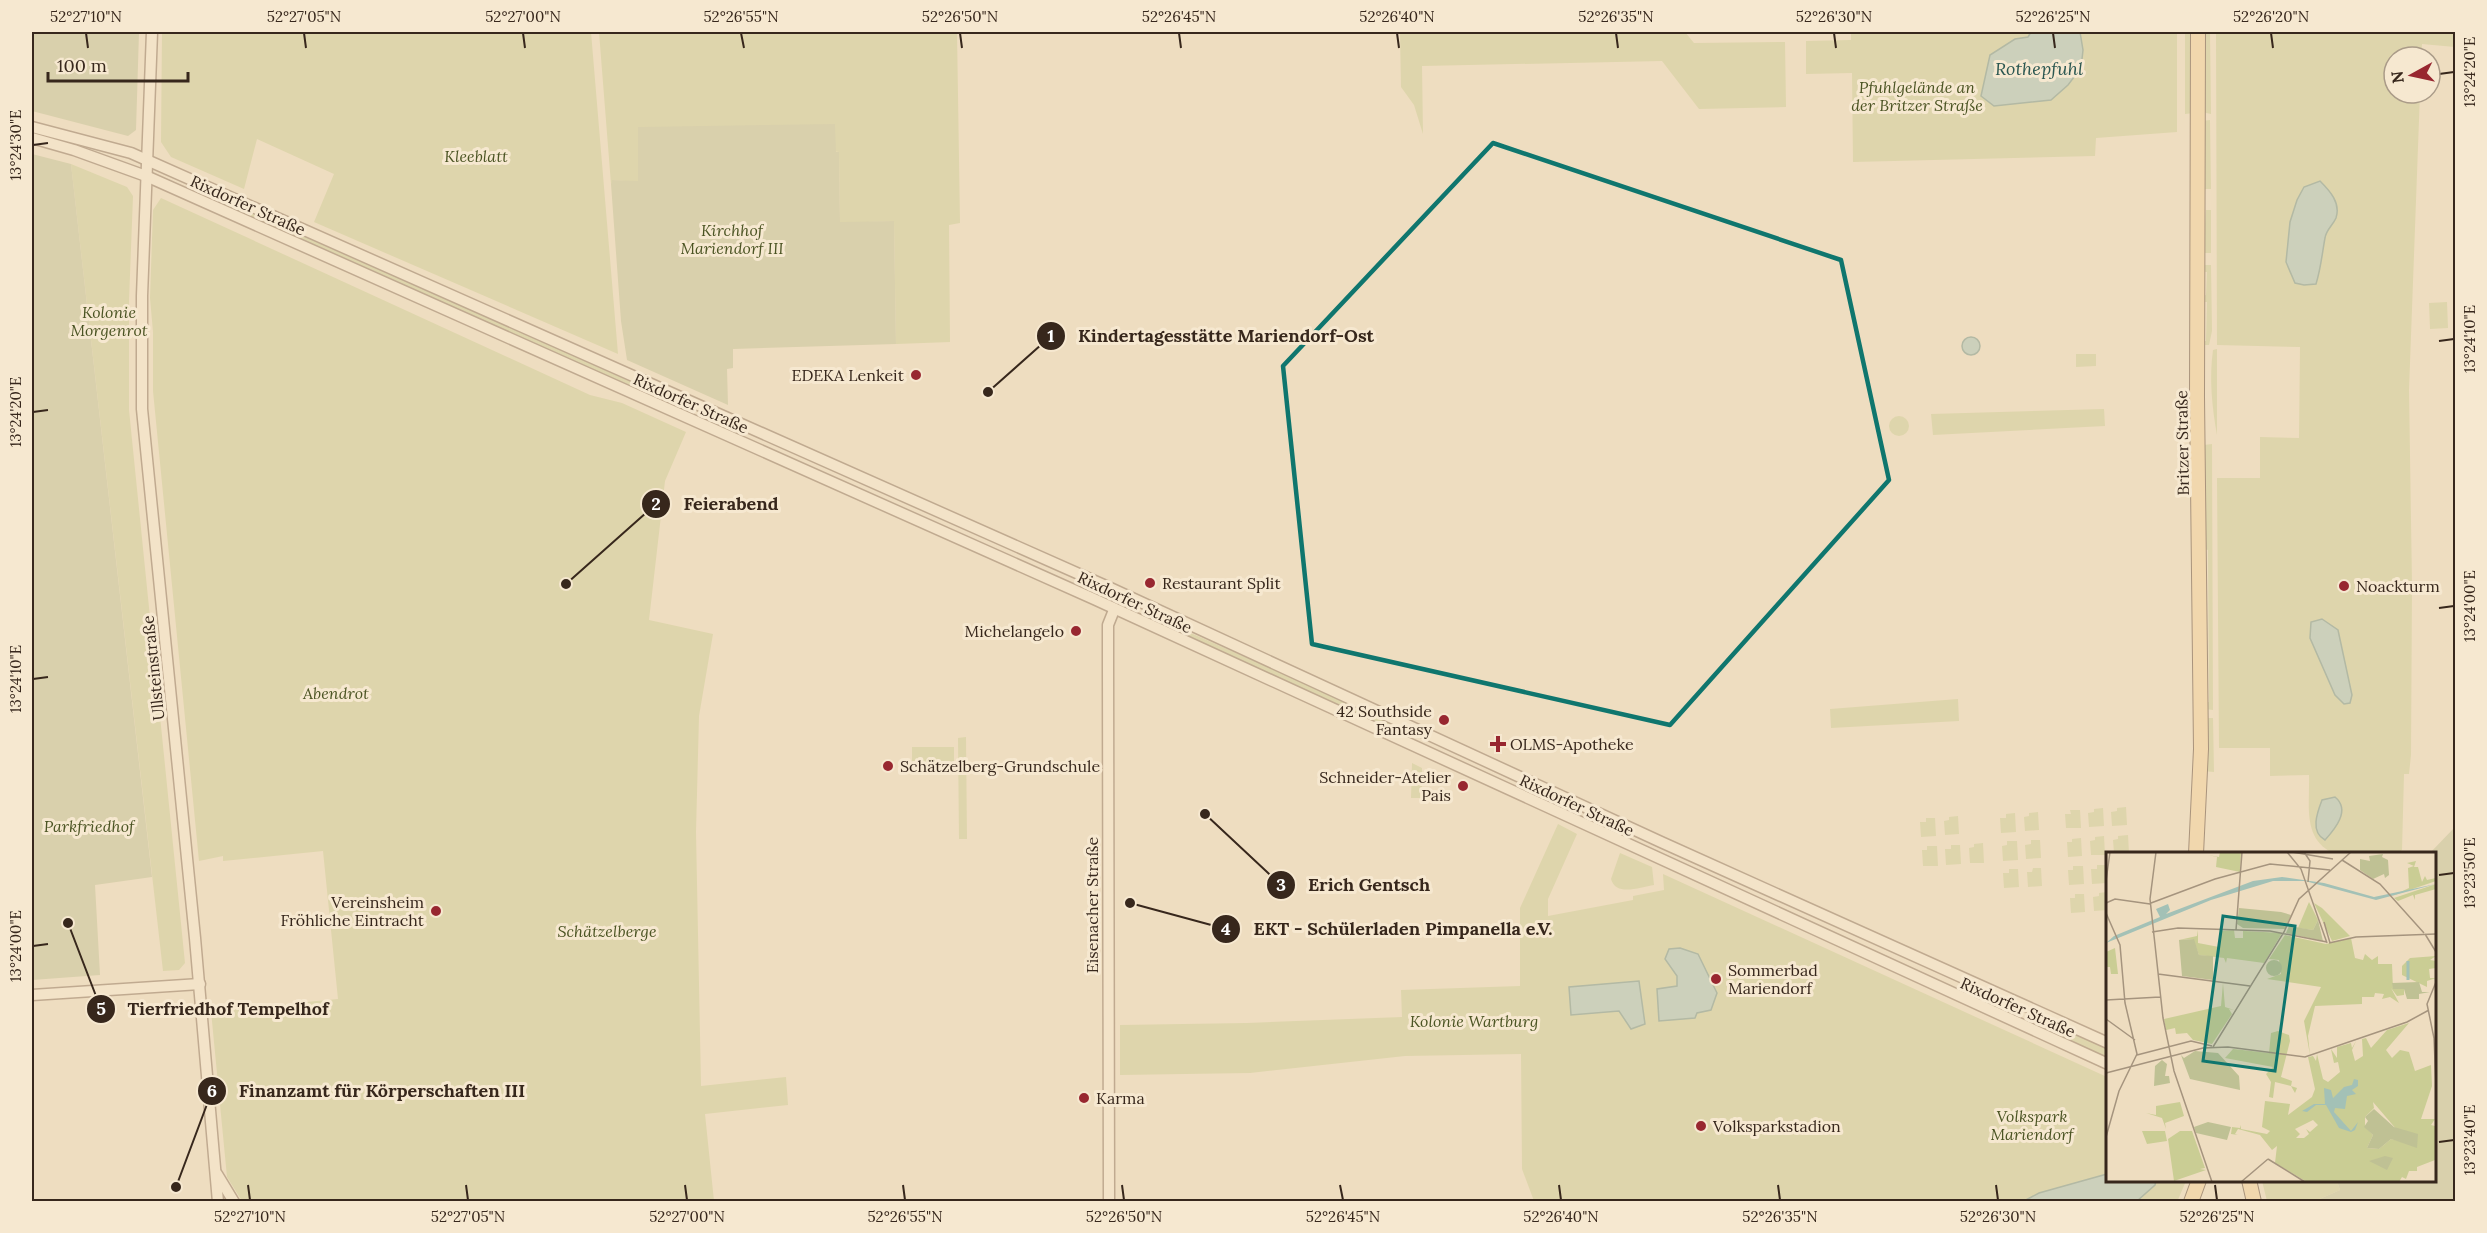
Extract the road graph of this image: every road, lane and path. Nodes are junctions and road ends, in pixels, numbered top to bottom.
1 (152, 32) edge
2 (2198, 32) edge
3 (32, 127) edge
4 (32, 138) edge
5 (147, 160) junction
6 (146, 176) junction
7 (688, 400) junction
8 (682, 416) junction
9 (1114, 610) junction
10 (1157, 611) junction
11 (1150, 626) junction
12 (2196, 852) edge
13 (200, 984) junction
14 (32, 994) edge
15 (2053, 1019) junction
16 (2044, 1036) junction
17 (2106, 1042) edge
18 (2106, 1063) edge
19 (215, 1171) junction
20 (2198, 1182) edge
21 (2249, 1182) edge
22 (218, 1202) edge
23 (234, 1202) edge
24 (1109, 1202) edge
25 (2190, 1202) edge
26 (2254, 1202) edge

1 - 5 street, Ullsteinstraße
2 - 12 main road, Britzer Straße
3 - 5 street, Rixdorfer Straße
4 - 6 street, Rixdorfer Straße
5 - 6 street, Ullsteinstraße
5 - 7 street, Rixdorfer Straße
6 - 8 street, Rixdorfer Straße
6 - 13 street, Ullsteinstraße
7 - 8 street
7 - 10 street, Rixdorfer Straße
8 - 9 street, Rixdorfer Straße
9 - 11 street, Rixdorfer Straße
9 - 24 street, Eisenacher Straße
10 - 11 street
10 - 15 street, Rixdorfer Straße
11 - 16 street, Rixdorfer Straße
13 - 14 street
13 - 19 street, Ullsteinstraße
15 - 16 street
15 - 17 street, Rixdorfer Straße
16 - 18 street, Rixdorfer Straße
19 - 22 street, Ullsteinstraße
19 - 23 street, Ullsteinstraße
20 - 25 main road
21 - 26 main road

